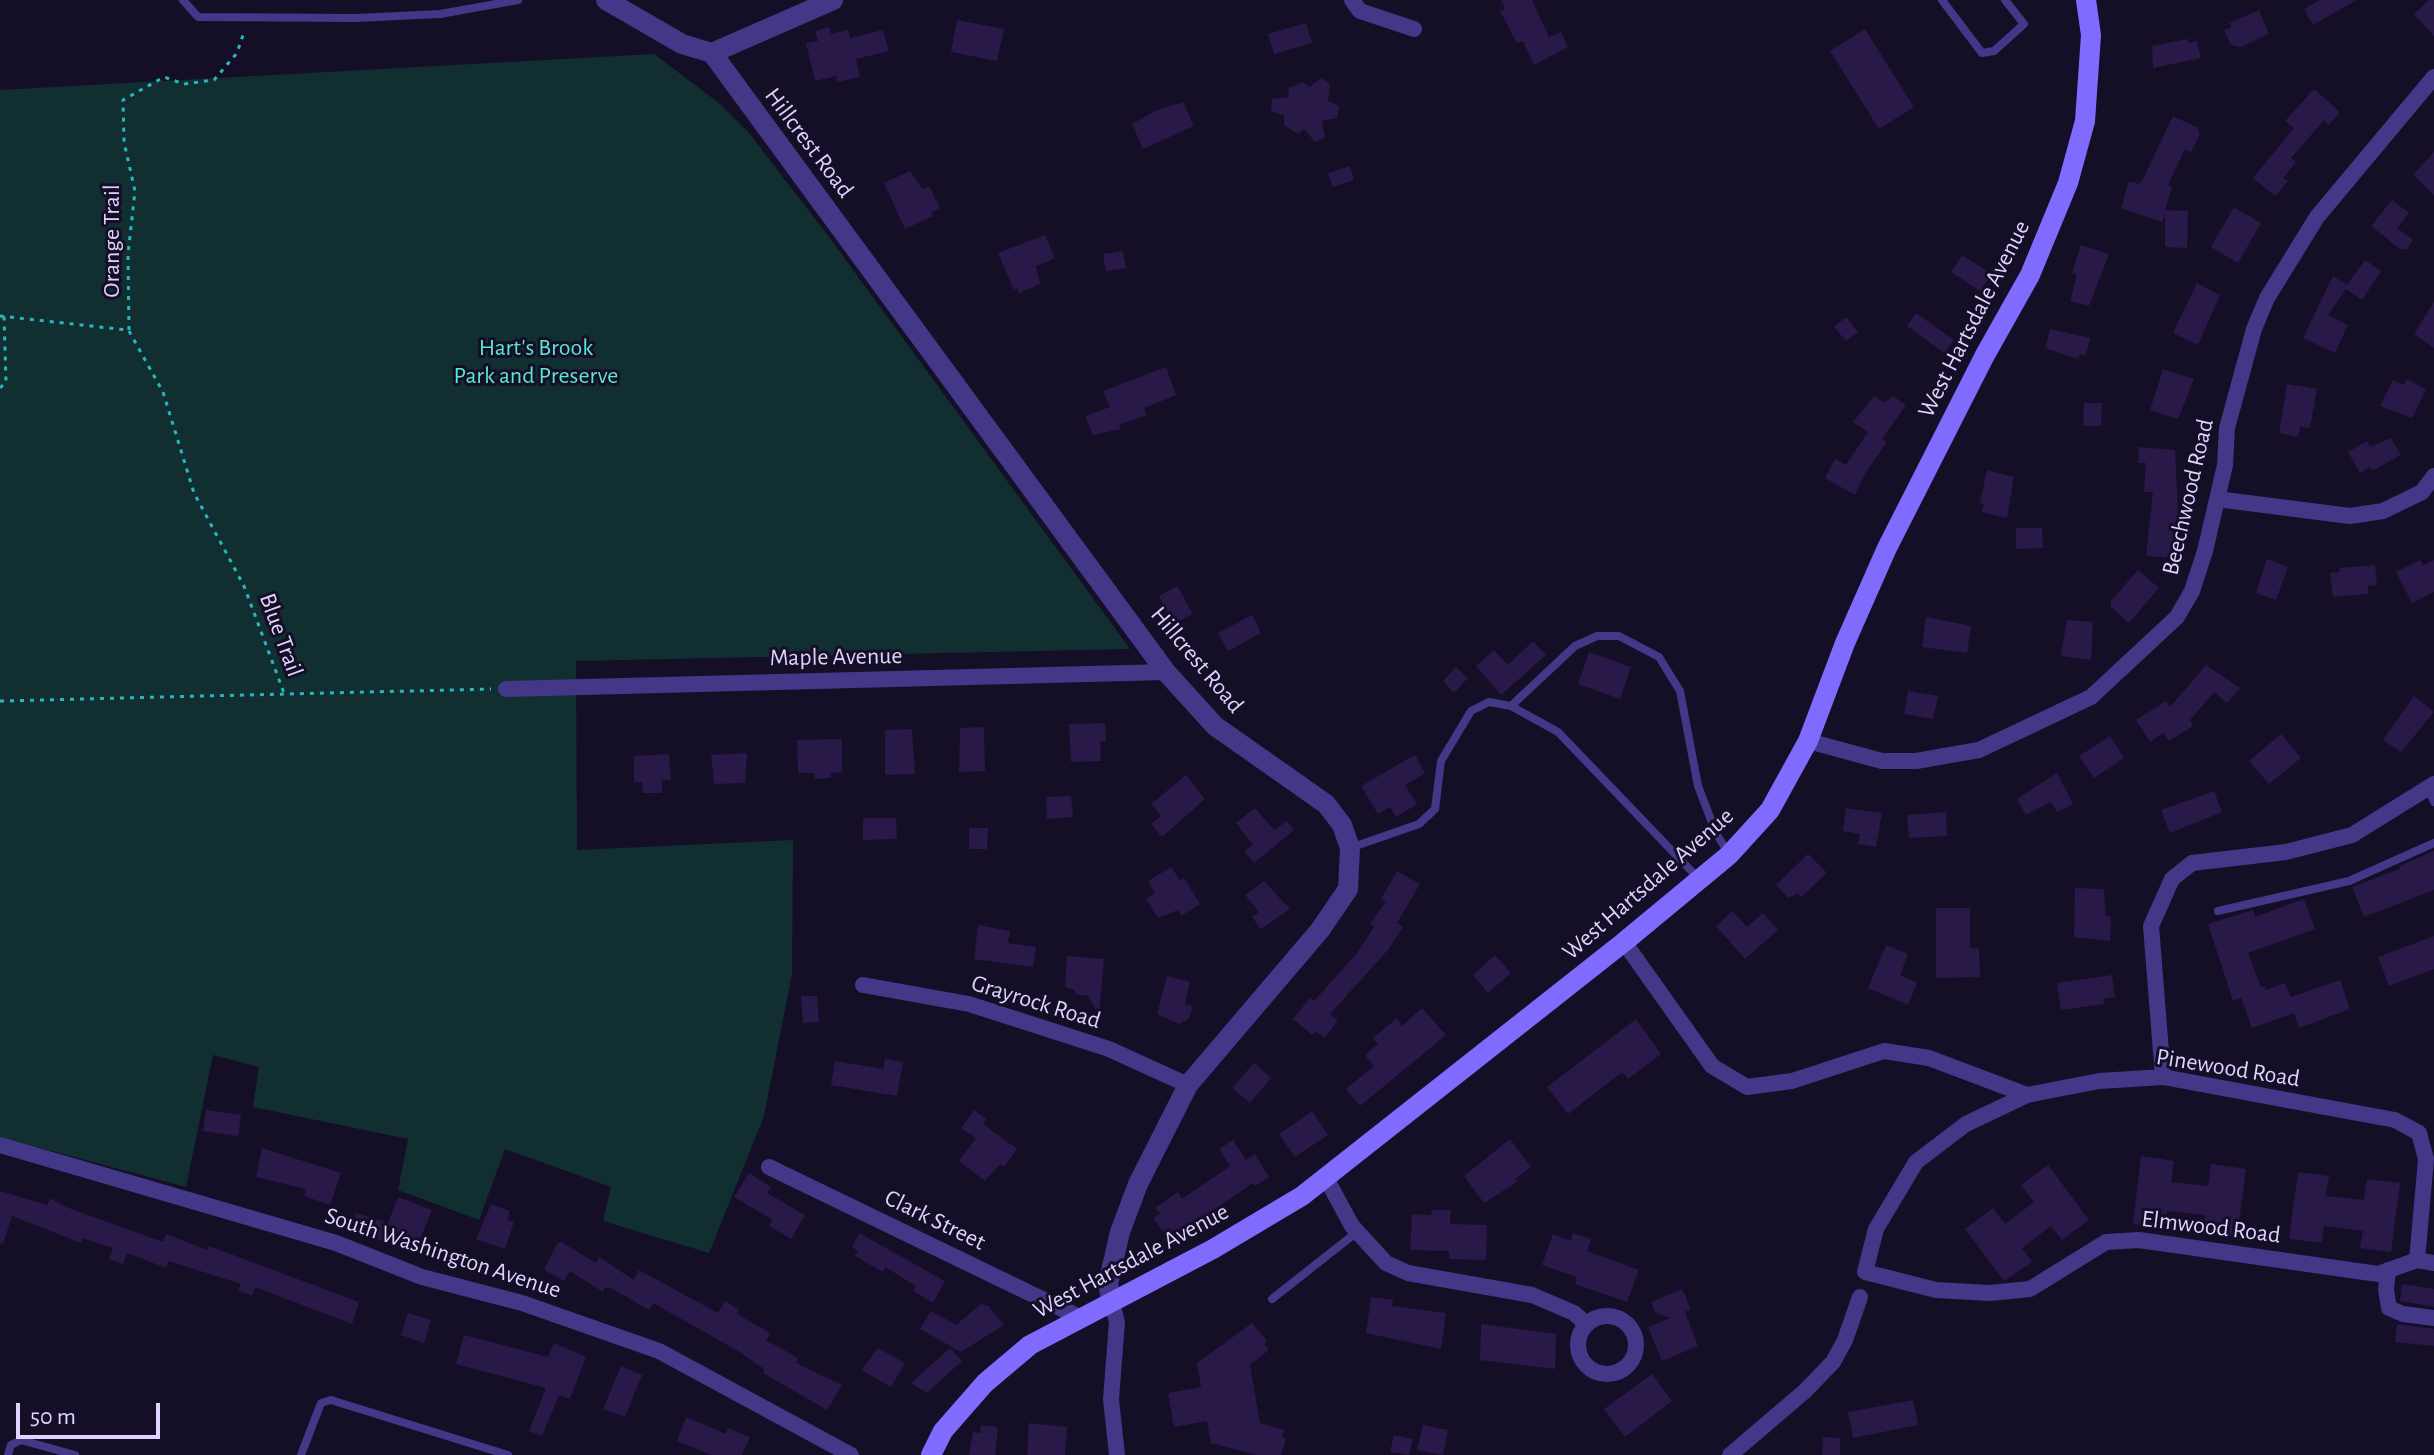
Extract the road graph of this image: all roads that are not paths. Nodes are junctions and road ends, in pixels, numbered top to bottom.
1 (183, 0) edge
2 (518, 0) edge
3 (606, 0) edge
4 (833, 0) edge
5 (1352, 0) edge
6 (1942, 0) edge
7 (2005, 0) edge
8 (2086, 0) edge
9 (1414, 29) dead end
10 (712, 53) junction
11 (2434, 77) edge
12 (2434, 476) edge
13 (2217, 499) junction
14 (1166, 672) junction
15 (506, 689) road end
16 (1511, 706) junction
17 (1808, 741) junction
18 (2432, 791) edge
19 (2434, 843) edge
20 (1350, 848) junction
21 (1729, 855) junction
22 (1699, 880) junction
23 (2218, 911) dead end
24 (1624, 942) junction
25 (863, 985) dead end
26 (2163, 1077) junction
27 (1188, 1085) junction
28 (2027, 1095) junction
29 (2426, 1134) edge
30 (0, 1145) edge
31 (769, 1167) dead end
32 (1326, 1178) junction
33 (1876, 1229) joint
34 (1357, 1232) junction
35 (2426, 1262) edge
36 (2388, 1270) junction
37 (1860, 1297) dead end
38 (1272, 1299) dead end
39 (1112, 1303) junction
40 (1079, 1317) junction
41 (2434, 1318) edge
42 (1586, 1324) dead end
43 (8, 1455) edge
44 (75, 1455) edge
45 (301, 1455) edge
46 (508, 1455) edge
47 (851, 1455) edge
48 (931, 1455) edge
49 (1117, 1455) edge
50 (1730, 1455) edge

1 - 2 lane
3 - 10 street
4 - 10 street
5 - 9 street
6 - 7 lane
8 - 17 main road, West Hartsdale Avenue
10 - 14 street, Hillcrest Road
11 - 13 street, Beechwood Road
12 - 13 street
13 - 17 street, Beechwood Road
14 - 15 street, Maple Avenue
14 - 20 street, Hillcrest Road
16 - 20 lane
16 - 21 lane
16 - 22 lane
17 - 21 main road, West Hartsdale Avenue
18 - 26 street
19 - 23 lane
20 - 27 street, Hillcrest Road
21 - 22 main road, West Hartsdale Avenue
22 - 24 main road, West Hartsdale Avenue
24 - 28 street
24 - 32 main road, West Hartsdale Avenue
25 - 27 street, Grayrock Road
26 - 28 street, Pinewood Road
26 - 29 street, Pinewood Road
27 - 39 street, Hillcrest Road
28 - 33 street, Pinewood Road
29 - 35 street, Pinewood Road
30 - 47 street, South Washington Avenue
31 - 40 street, Clark Street
32 - 34 street
32 - 39 main road, West Hartsdale Avenue
33 - 36 street, Elmwood Road
34 - 38 lane
34 - 42 street
35 - 36 street, Elmwood Road
36 - 41 street
37 - 50 street
39 - 40 main road, West Hartsdale Avenue
39 - 49 street
40 - 48 main road, West Hartsdale Avenue
43 - 44 lane
45 - 46 lane

